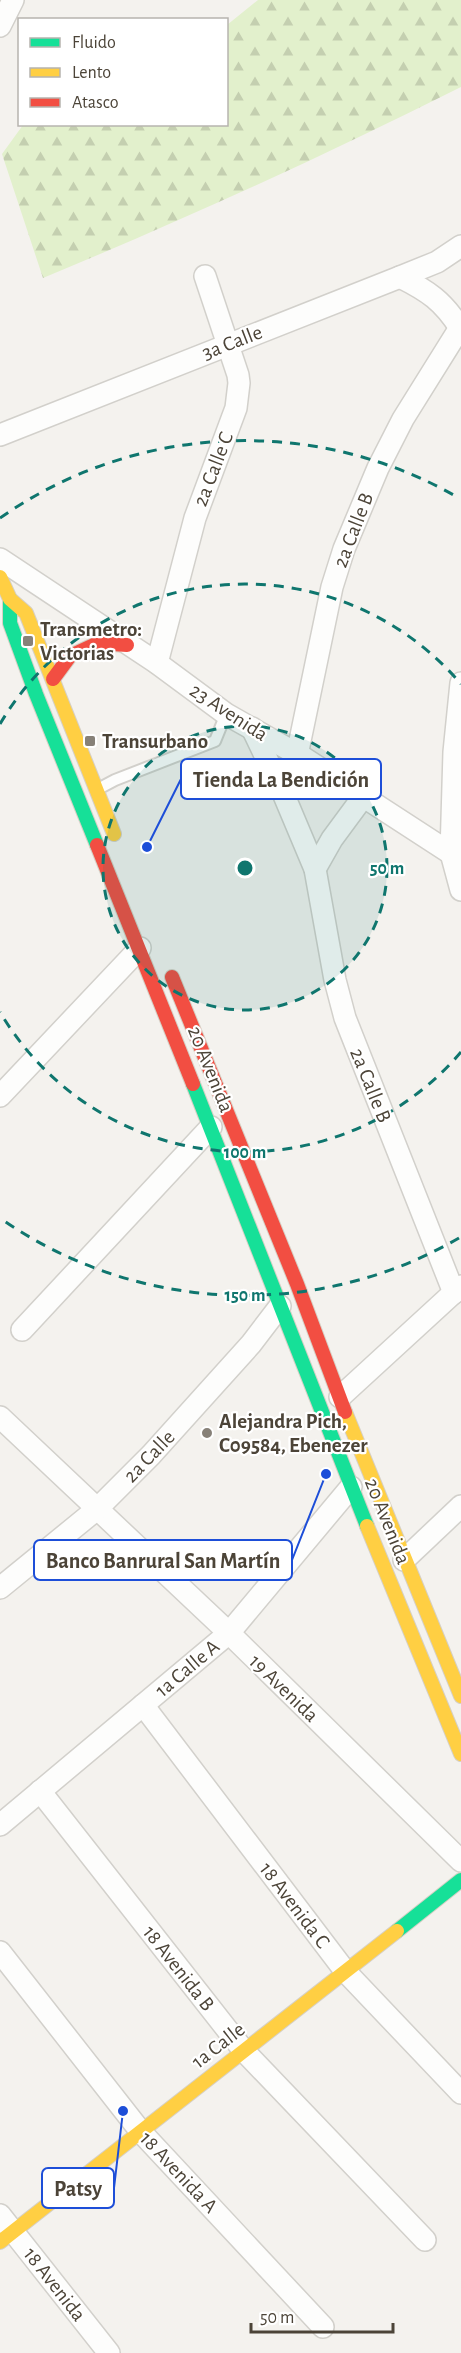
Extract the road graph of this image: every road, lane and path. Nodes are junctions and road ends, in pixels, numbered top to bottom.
1 (13, 0) edge
2 (0, 26) edge
3 (461, 246) edge
4 (205, 276) dead end
5 (400, 277) junction
6 (460, 327) edge
7 (226, 344) junction
8 (0, 435) edge
9 (0, 559) edge
10 (0, 577) edge
11 (10, 599) junction
12 (127, 645) junction
13 (157, 663) junction
14 (53, 679) junction
15 (461, 683) edge
16 (225, 714) junction
17 (252, 728) junction
18 (297, 755) junction
19 (97, 789) junction
20 (363, 797) junction
21 (119, 845) dead end
22 (456, 857) edge
23 (315, 869) junction
24 (461, 890) edge
25 (144, 945) junction
26 (168, 966) dead end
27 (0, 1096) edge
28 (212, 1127) junction
29 (458, 1289) edge
30 (280, 1306) junction
31 (22, 1330) dead end
32 (340, 1397) junction
33 (0, 1417) edge
34 (351, 1487) junction
35 (461, 1506) edge
36 (97, 1509) junction
37 (404, 1560) junction
38 (0, 1588) edge
39 (229, 1634) junction
40 (460, 1691) edge
41 (142, 1705) junction
42 (461, 1754) edge
43 (40, 1791) junction
44 (0, 1825) edge
45 (461, 1861) edge
46 (461, 1880) edge
47 (0, 1952) edge
48 (345, 1971) junction
49 (244, 2051) junction
50 (461, 2092) edge
51 (141, 2132) junction
52 (0, 2215) edge
53 (7, 2237) edge
54 (425, 2240) dead end
55 (323, 2327) dead end
56 (109, 2353) edge

1 - 2 street
3 - 5 street, 3a Calle
4 - 7 street, 2a Calle C
5 - 6 street
5 - 7 street, 3a Calle
6 - 18 street, 2a Calle B
7 - 8 street, 3a Calle
7 - 13 street, 2a Calle C
9 - 12 street, 23 Avenida
10 - 11 street, 20 Avenida
11 - 14 street, 20 Avenida
11 - 25 street, 20 Avenida
12 - 13 street, 23 Avenida
12 - 14 street
13 - 16 street, 23 Avenida
14 - 19 street, 20 Avenida
15 - 22 street
16 - 17 street, 23 Avenida
16 - 19 lane
17 - 18 street, 23 Avenida
17 - 23 street, 2a Calle B
18 - 20 street, 23 Avenida
19 - 21 street, 20 Avenida
20 - 22 street, 23 Avenida
20 - 23 street
22 - 24 street
23 - 29 street, 2a Calle B
25 - 27 street
25 - 28 street, 20 Avenida
26 - 32 street, 20 Avenida
28 - 30 street, 20 Avenida
28 - 31 street
29 - 32 street
30 - 34 street, 20 Avenida
30 - 36 street, 2a Calle
32 - 37 street, 20 Avenida
33 - 36 street, 19 Avenida
34 - 39 street, 1a Calle A
34 - 42 street, 20 Avenida
35 - 37 street
36 - 38 street, 2a Calle
36 - 39 street, 19 Avenida
37 - 40 street, 20 Avenida
39 - 41 street, 1a Calle A
39 - 45 street, 19 Avenida
41 - 43 street, 1a Calle A
41 - 48 street, 18 Avenida C
43 - 44 street, 1a Calle A
43 - 49 street, 18 Avenida B
46 - 48 street, 1a Calle
47 - 51 street, 18 Avenida A
48 - 49 street, 1a Calle
48 - 50 street, 18 Avenida C
49 - 51 street, 1a Calle
49 - 54 street, 18 Avenida B
51 - 53 street, 1a Calle
51 - 55 street, 18 Avenida A
52 - 53 street, 18 Avenida
53 - 56 street, 18 Avenida

